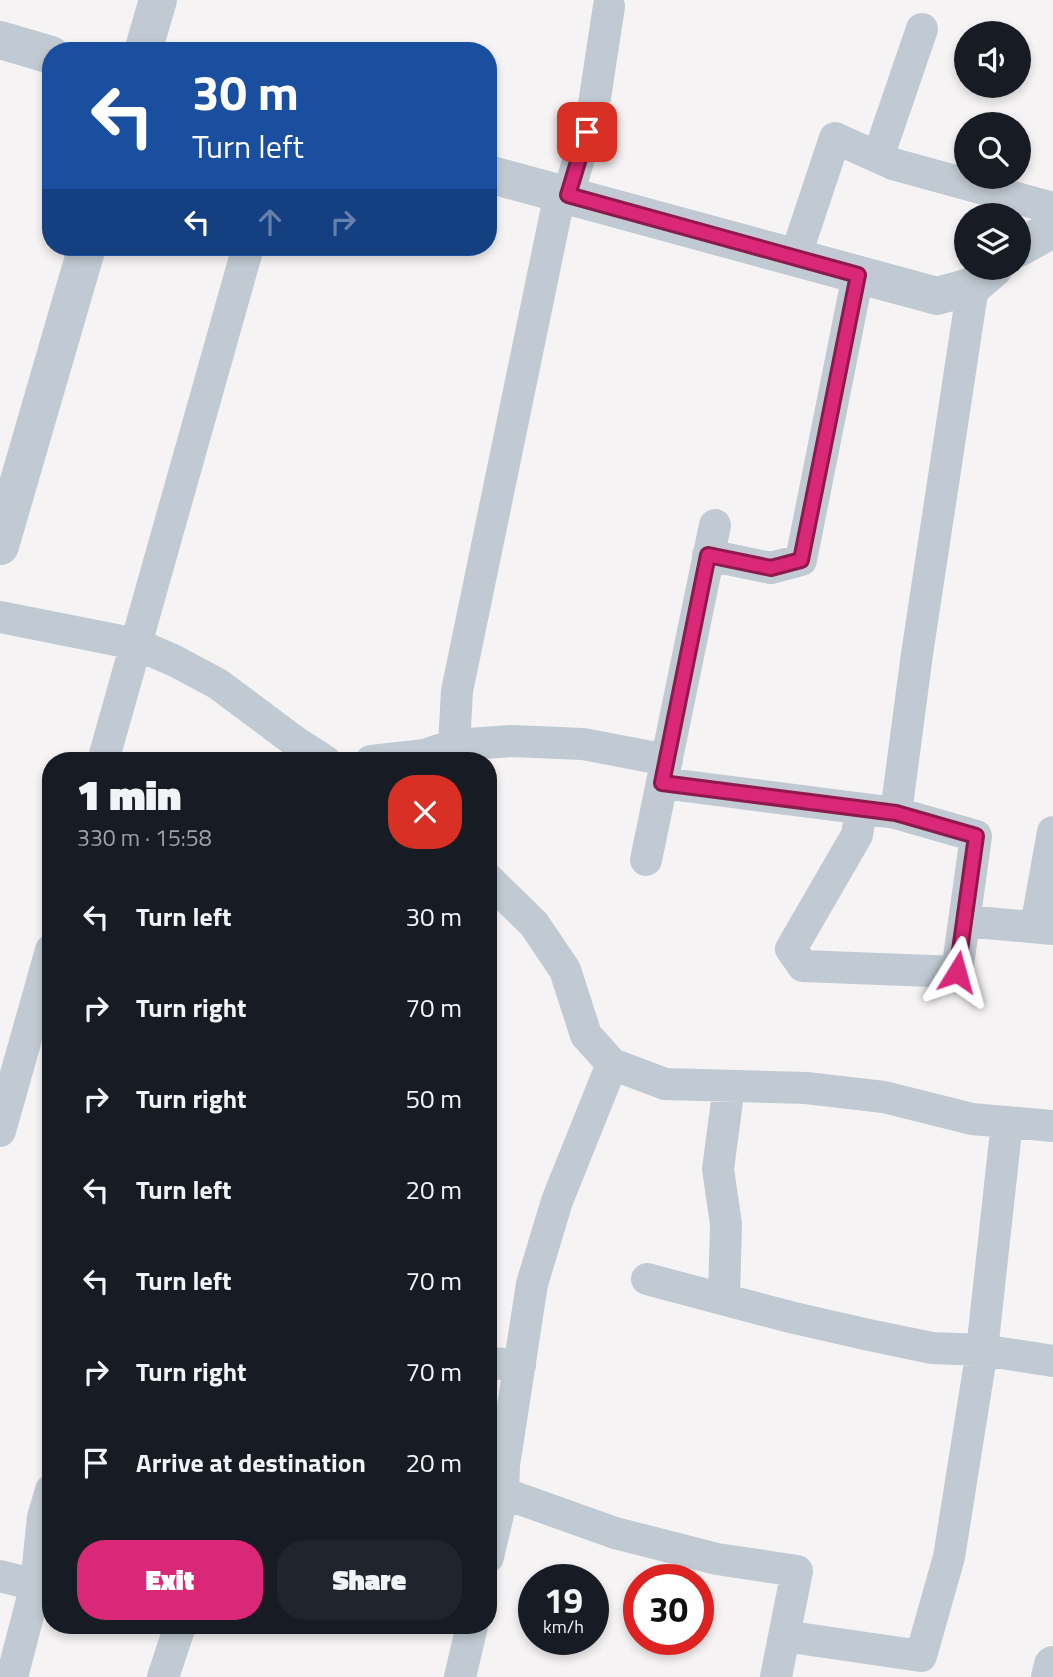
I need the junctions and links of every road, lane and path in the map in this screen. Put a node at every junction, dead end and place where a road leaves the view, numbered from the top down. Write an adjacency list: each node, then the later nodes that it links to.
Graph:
1 (158, 0): 5 (street)
2 (609, 6): 9 (street)
3 (922, 29): 7 (street)
4 (0, 40): 6 (street)
5 (146, 42)
6 (42, 52)
7 (878, 158): 10 (street); 15 (street)
8 (497, 176): 9 (street)
9 (564, 194): 15 (street); 26 (street)
10 (1053, 208)
11 (1053, 229): 12 (street)
12 (1031, 241)
13 (84, 256): 20 (street)
14 (245, 256): 23 (street)
15 (795, 258): 16 (street)
16 (858, 275): 17 (street); 21 (street)
17 (977, 280)
18 (983, 280): 30 (street)
19 (715, 525): 21 (street)
20 (0, 546)
21 (708, 555): 28 (street)
22 (0, 617): 23 (street)
23 (136, 644): 24 (street); 25 (street)
24 (106, 752)
25 (292, 752)
26 (435, 752)
27 (446, 752): 28 (street)
28 (664, 771): 29 (street); 32 (street)
29 (861, 810): 30 (street); 34 (street)
30 (896, 813): 34 (street)
31 (1053, 832): 35 (street)
32 (646, 860)
33 (497, 888): 37 (street)
34 (965, 921): 35 (street)
35 (1045, 928)
36 (42, 982): 41 (street)
37 (612, 1064): 38 (street); 47 (street)
38 (729, 1086): 39 (street); 43 (street)
39 (1007, 1122): 40 (street); 44 (street)
40 (1053, 1126)
41 (0, 1131)
42 (647, 1279): 43 (street)
43 (724, 1299): 44 (street)
44 (982, 1350): 45 (street); 57 (street)
45 (1053, 1361)
46 (497, 1364): 47 (street)
47 (520, 1365): 48 (street)
48 (497, 1489)
49 (497, 1492): 55 (street)
50 (0, 1576): 51 (street)
51 (42, 1587)
52 (42, 1590): 58 (street)
53 (177, 1634): 59 (street)
54 (470, 1634): 60 (street)
55 (784, 1636): 57 (street); 61 (street)
56 (1053, 1665): 62 (street)
57 (918, 1667)
58 (12, 1677)
59 (163, 1677)
60 (460, 1677)
61 (776, 1677)
62 (1051, 1677)

